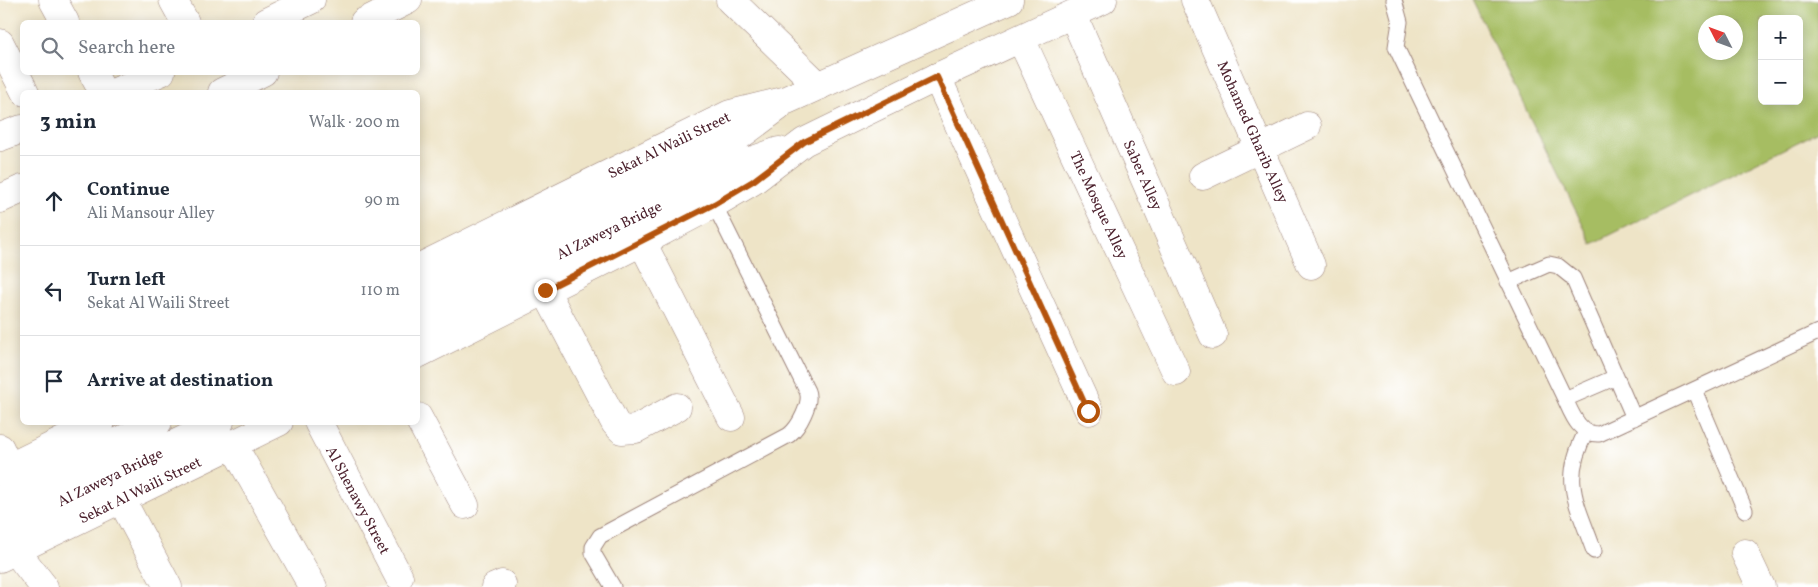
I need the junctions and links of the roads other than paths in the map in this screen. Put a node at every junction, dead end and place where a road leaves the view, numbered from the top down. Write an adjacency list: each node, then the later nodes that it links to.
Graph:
1 (53, 0): 11 (main road)
2 (173, 0): 12 (main road)
3 (311, 0): 13 (main road)
4 (408, 0): 14 (main road)
5 (730, 0): 21 (main road)
6 (1009, 0): 21 (main road, Sekat Al Waili Street)
7 (1103, 0): 10 (main road)
8 (1195, 0): 31 (main road, Mohamed Gharib Alley)
9 (1394, 0): 39 (lane)
10 (1072, 15): 15 (main road); 44 (main road, Saber Alley)
11 (65, 20)
12 (184, 20)
13 (270, 20)
14 (368, 20)
15 (1022, 39): 20 (main road); 46 (main road, The Mosque Alley)
16 (0, 43): 22 (main road)
17 (94, 75): 23 (main road)
18 (154, 75): 24 (main road)
19 (257, 75): 25 (main road)
20 (937, 77): 30 (main road); 51 (main road)
21 (819, 86): 26 (main road, Sekat Al Waili Street)
22 (24, 90)
23 (102, 90)
24 (120, 90)
25 (226, 90)
26 (787, 100): 38 (main road, Sekat Al Waili Street); 41 (main road, Al Zaweya Bridge)
27 (1307, 126): 31 (main road)
28 (20, 130): 29 (main road)
29 (0, 138)
30 (804, 142): 35 (main road); 42 (main road, Al Zaweya Bridge)
31 (1260, 148): 32 (main road); 37 (main road, Mohamed Gharib Alley)
32 (1203, 176)
33 (20, 190): 34 (main road)
34 (0, 198)
35 (714, 204): 36 (main road); 73 (lane)
36 (642, 242): 40 (main road); 52 (main road)
37 (1312, 265)
38 (420, 267)
39 (1508, 282): 47 (lane); 49 (lane)
40 (545, 290): 45 (main road); 50 (main road)
41 (420, 294)
42 (420, 324)
43 (1818, 332): 48 (lane)
44 (1213, 335)
45 (420, 353)
46 (1176, 372)
47 (1616, 377): 49 (lane); 53 (lane)
48 (1694, 390): 53 (lane); 65 (lane)
49 (1565, 399): 59 (lane)
50 (677, 407)
51 (1088, 411)
52 (731, 417)
53 (1634, 418): 59 (lane)
54 (420, 420): 64 (main road)
55 (95, 425): 61 (main road)
56 (152, 425): 63 (main road, Al Zaweya Bridge)
57 (266, 425): 60 (main road, Sekat Al Waili Street)
58 (320, 425): 69 (main road, Al Shenawy Street)
59 (1586, 432): 67 (lane)
60 (226, 434): 62 (main road, Sekat Al Waili Street); 66 (main road, Al Zaweya Bridge); 72 (main road)
61 (3, 463)
62 (121, 499): 66 (main road, Sekat Al Waili Street); 71 (main road)
63 (0, 500)
64 (464, 505)
65 (1745, 510)
66 (5, 546): 70 (main road)
67 (1594, 551)
68 (1746, 553): 74 (main road)
69 (399, 578)
70 (44, 587)
71 (168, 587)
72 (313, 587)
73 (613, 587)
74 (1761, 587)

